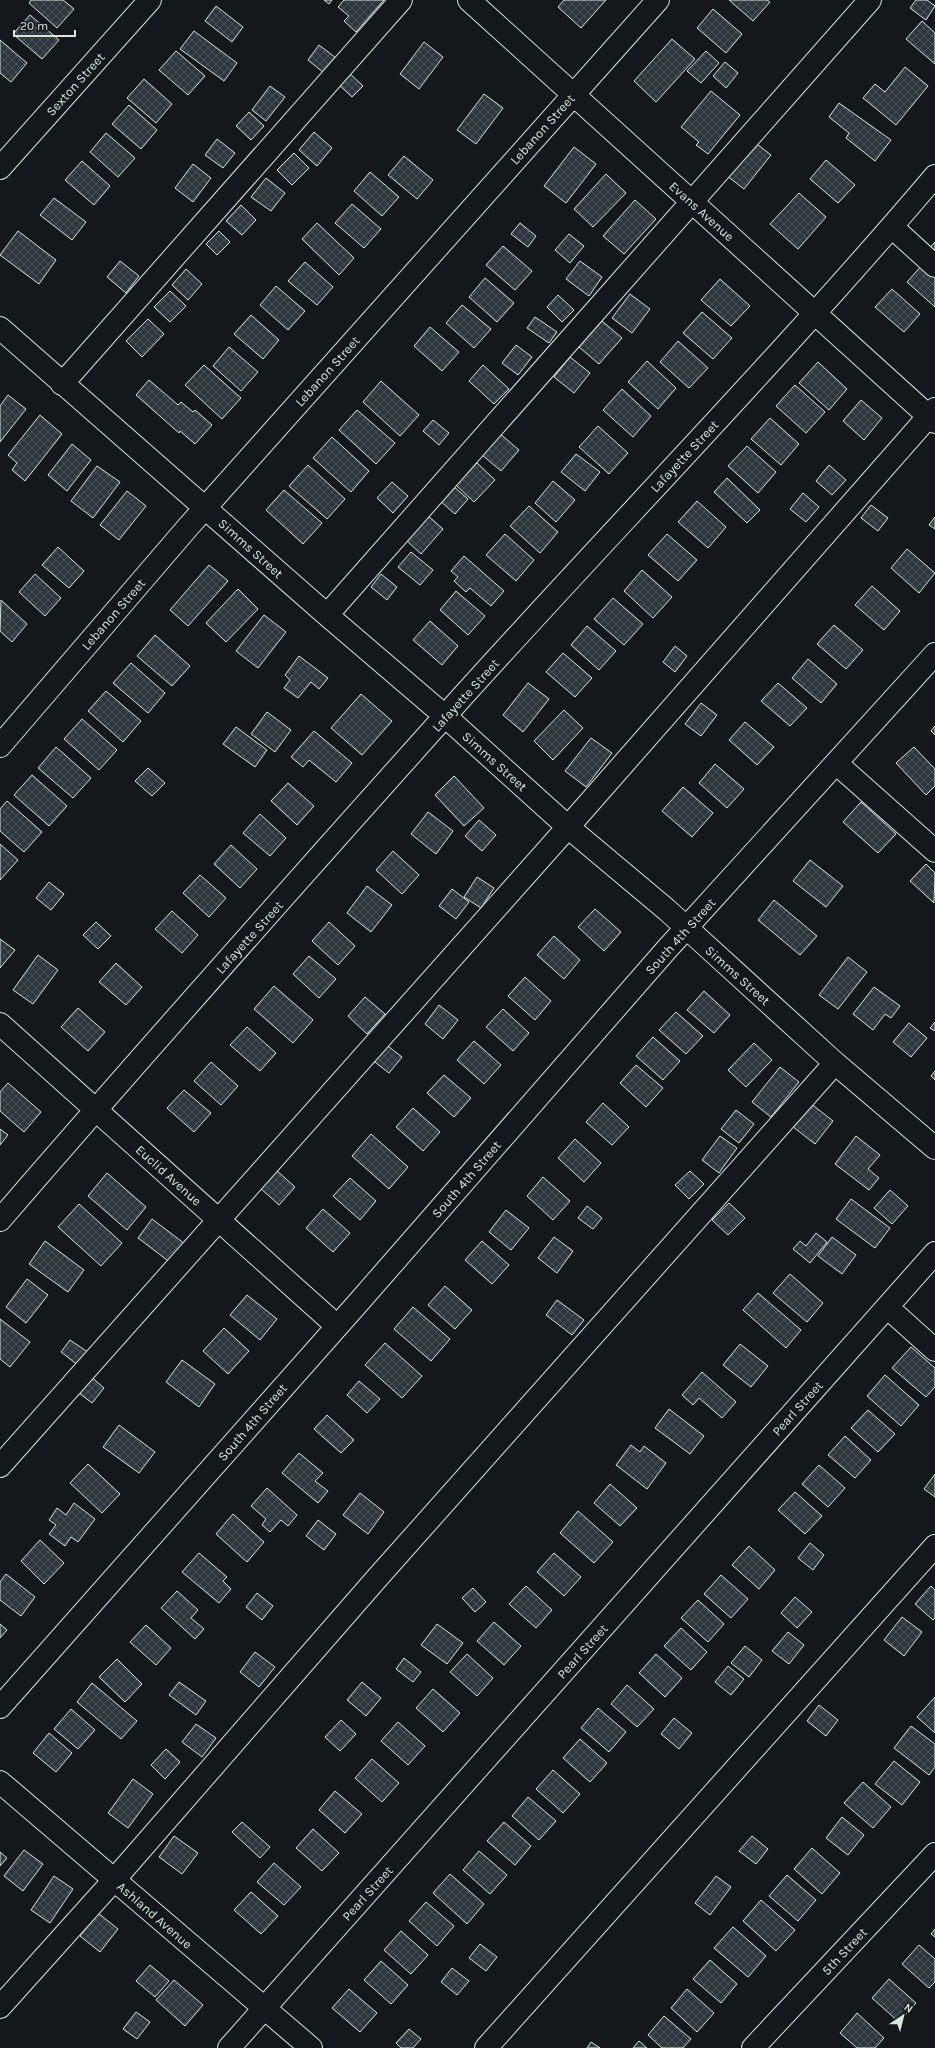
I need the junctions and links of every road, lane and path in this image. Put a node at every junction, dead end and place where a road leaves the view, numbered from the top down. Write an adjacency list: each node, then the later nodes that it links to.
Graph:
1 (150, 0): 7 (street, Sexton Street)
2 (401, 0): 14 (street)
3 (469, 0): 6 (street, Evans Avenue)
4 (658, 0): 6 (street, Lebanon Street)
5 (870, 0): 9 (street)
6 (574, 94): 9 (street, Evans Avenue); 16 (street, Lebanon Street)
7 (0, 168)
8 (935, 176): 10 (street, Lafayette Street)
9 (692, 203): 12 (street, Evans Avenue); 17 (street)
10 (892, 227): 11 (street); 12 (street, Lafayette Street)
11 (935, 266)
12 (816, 313): 15 (street, Evans Avenue); 19 (street, Lafayette Street)
13 (0, 328): 14 (street, Simms Street)
14 (62, 384): 16 (street, Simms Street)
15 (933, 416): 22 (street)
16 (206, 507): 17 (street, Simms Street); 20 (street, Lebanon Street)
17 (327, 615): 19 (street, Simms Street)
18 (935, 654): 21 (street, South 4th Street)
19 (445, 716): 22 (street, Simms Street); 27 (street, Lafayette Street)
20 (0, 746)
21 (836, 763): 23 (street); 24 (street, South 4th Street)
22 (568, 827): 24 (street, Simms Street); 30 (street)
23 (935, 851)
24 (687, 928): 26 (street, Simms Street); 33 (street, South 4th Street)
25 (0, 1024): 27 (street, Euclid Avenue)
26 (835, 1063): 28 (street, Simms Street); 40 (street)
27 (96, 1108): 29 (street, Lafayette Street); 30 (street, Euclid Avenue)
28 (935, 1148)
29 (0, 1220)
30 (219, 1220): 33 (street, Euclid Avenue); 35 (street)
31 (935, 1253): 32 (street, Pearl Street)
32 (887, 1307): 34 (street); 42 (street, Pearl Street)
33 (337, 1326): 37 (street, South 4th Street)
34 (935, 1350)
35 (0, 1466)
36 (935, 1546): 45 (street)
37 (0, 1707)
38 (0, 1782): 40 (street, Ashland Avenue)
39 (935, 1854): 46 (street, 5th Street)
40 (114, 1880): 41 (street); 42 (street, Ashland Avenue)
41 (0, 2007)
42 (264, 2008): 43 (street, Pearl Street); 44 (street, Ashland Avenue)
43 (229, 2048)
44 (311, 2048)
45 (486, 2048)
46 (753, 2048)

